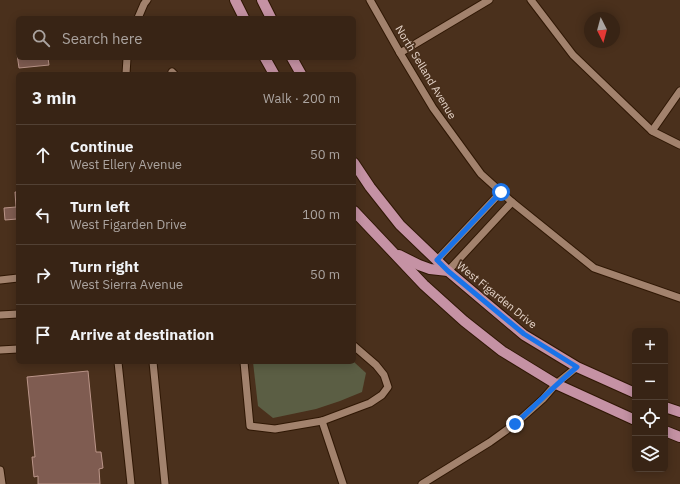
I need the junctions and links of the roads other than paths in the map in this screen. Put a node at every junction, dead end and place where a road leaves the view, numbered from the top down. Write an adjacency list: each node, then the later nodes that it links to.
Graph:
1 (147, 0): 7 (street)
2 (235, 0): 8 (main road)
3 (262, 0): 9 (main road)
4 (370, 0): 10 (street, North Selland Avenue)
5 (489, 0): 10 (street)
6 (531, 0): 18 (street)
7 (139, 16)
8 (243, 16)
9 (270, 16)
10 (400, 53): 21 (street, North Selland Avenue)
11 (127, 60): 14 (street)
12 (267, 60): 15 (main road)
13 (293, 60): 16 (main road)
14 (126, 72)
15 (273, 72)
16 (299, 72)
17 (680, 91): 18 (street)
18 (652, 131): 19 (street)
19 (680, 145)
20 (356, 166): 25 (main road, West Figarden Drive)
21 (501, 192): 22 (street, North Selland Avenue); 25 (street)
22 (512, 202): 26 (street); 29 (street, North Selland Avenue)
23 (356, 212): 24 (main road)
24 (392, 251): 26 (main road); 39 (main road)
25 (437, 260): 26 (main road, West Figarden Drive)
26 (448, 271): 38 (main road, West Figarden Drive)
27 (16, 278): 28 (street)
28 (0, 280)
29 (680, 298)
30 (16, 314): 31 (street)
31 (0, 315)
32 (356, 348): 44 (street)
33 (16, 349): 34 (street)
34 (0, 350)
35 (118, 364): 49 (street)
36 (153, 364): 50 (street)
37 (244, 364): 44 (street)
38 (577, 367): 39 (street); 40 (main road, West Figarden Drive)
39 (556, 384): 43 (main road); 52 (street)
40 (632, 392)
41 (668, 408): 42 (main road)
42 (680, 412)
43 (632, 419)
44 (322, 420): 51 (street)
45 (668, 432): 46 (main road)
46 (680, 436)
47 (0, 470): 48 (street)
48 (2, 484)
49 (131, 484)
50 (165, 484)
51 (343, 484)
52 (423, 484)

